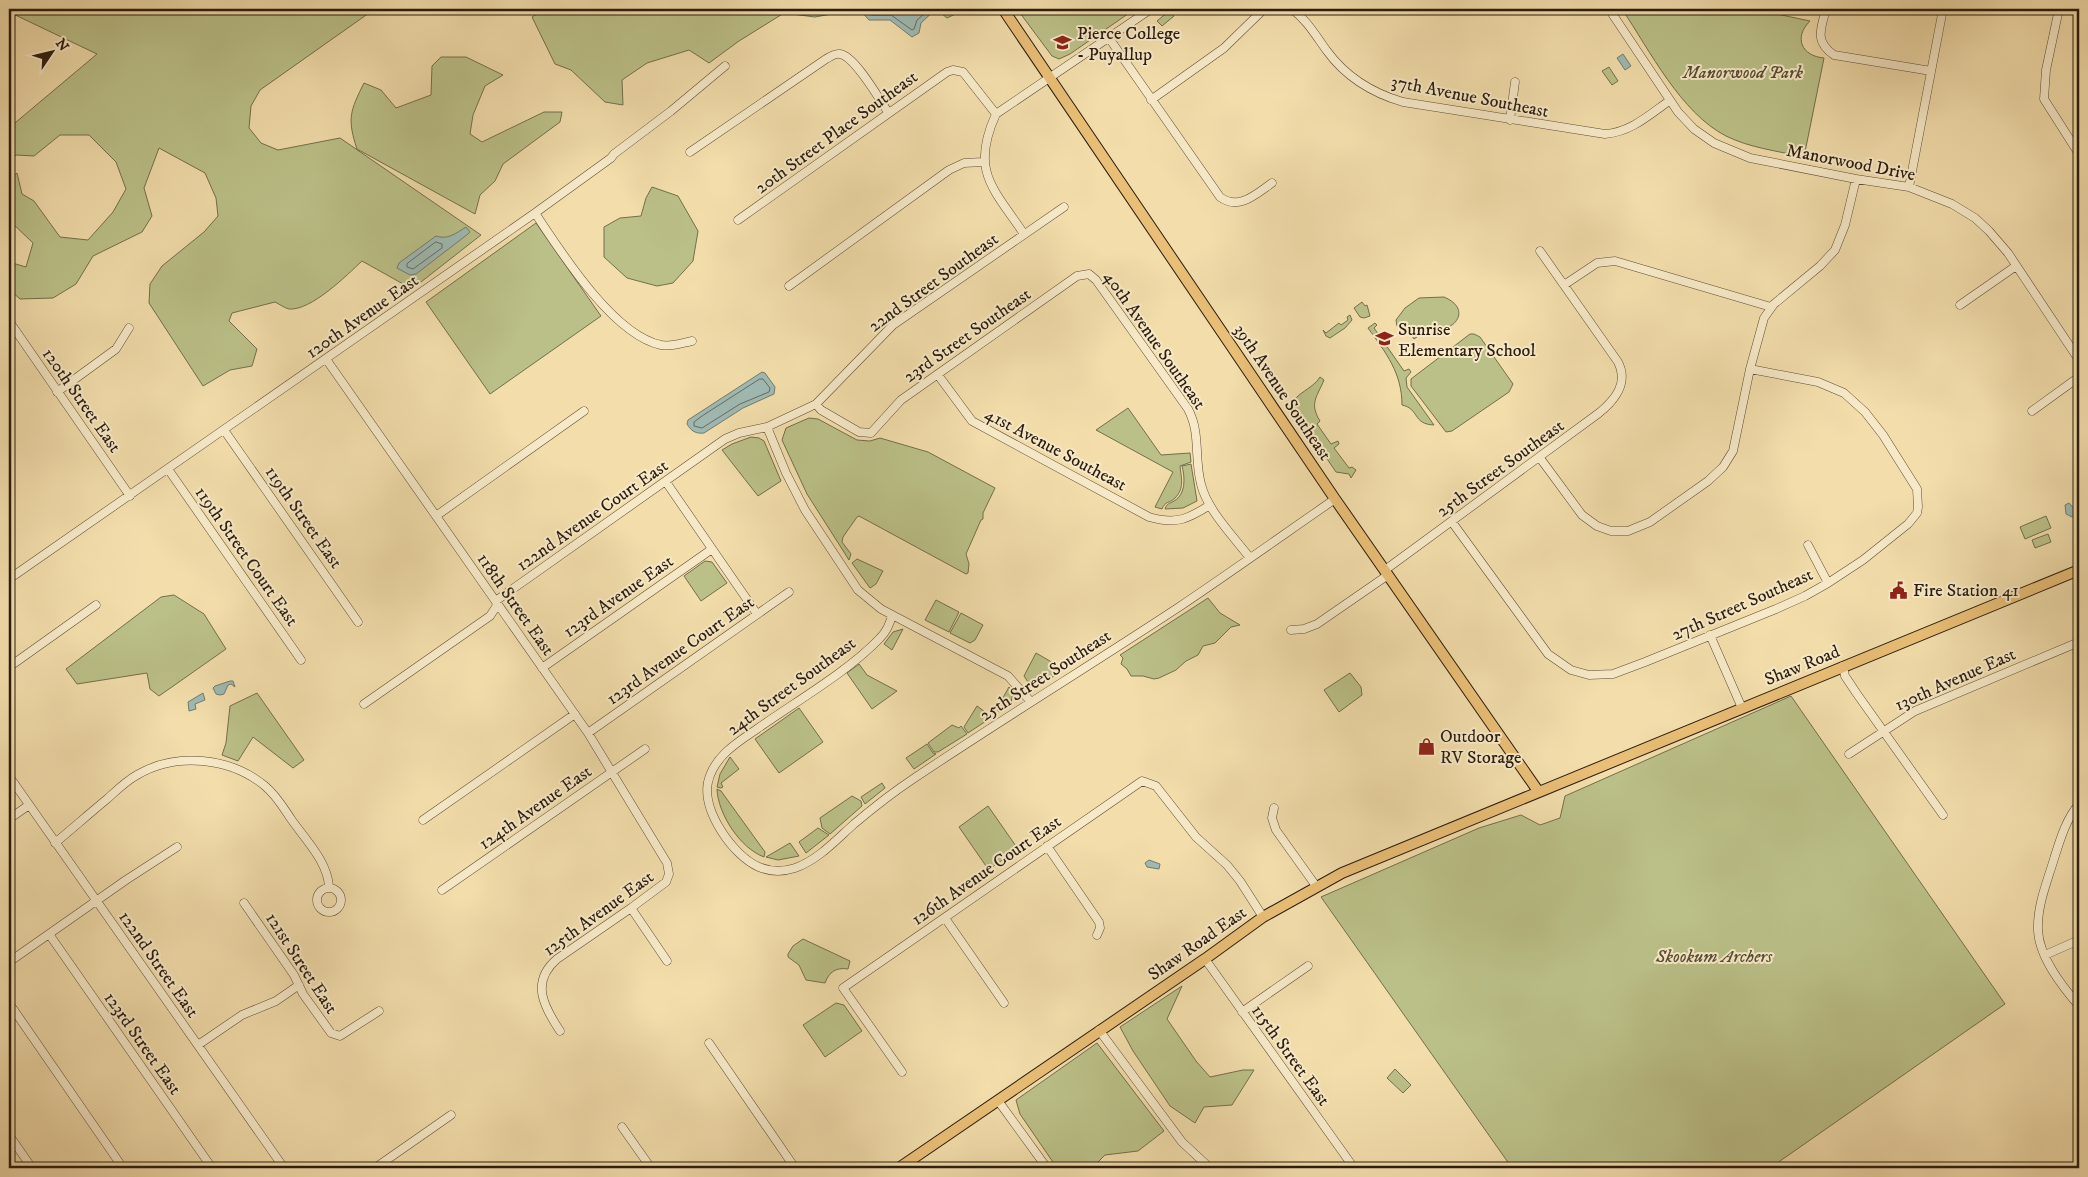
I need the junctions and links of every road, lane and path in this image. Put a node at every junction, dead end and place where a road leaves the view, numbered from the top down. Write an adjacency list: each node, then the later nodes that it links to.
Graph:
1 (1003, 9): 12 (main road, 39th Avenue Southeast)
2 (1151, 9): 9 (street)
3 (1264, 9): 14 (street)
4 (1292, 9): 18 (street, 37th Avenue Southeast)
5 (1609, 9): 15 (street, Manorwood Drive)
6 (1826, 9): 11 (street)
7 (1943, 9): 11 (street)
8 (2059, 9): 20 (street)
9 (1109, 38): 12 (street); 14 (street)
10 (725, 66): 26 (street, 120th Avenue East)
11 (1932, 71): 24 (street)
12 (1051, 78): 17 (street); 55 (main road, 39th Avenue Southeast)
13 (1515, 82): 18 (street)
14 (1151, 100): 23 (street)
15 (1669, 101): 18 (street, 37th Avenue Southeast); 22 (street, Manorwood Drive)
16 (888, 112): 17 (street, 20th Street Place Southeast); 19 (street); 27 (street, 20th Street Place Southeast)
17 (996, 114): 21 (street)
18 (1510, 120)
19 (690, 152)
20 (2079, 154)
21 (983, 162): 28 (street); 33 (street)
22 (1856, 179): 24 (street, Manorwood Drive); 35 (street)
23 (1272, 183)
24 (1908, 187): 30 (street, Manorwood Drive)
25 (1064, 206): 28 (street, 22nd Street Southeast)
26 (535, 213): 38 (street); 39 (street, 120th Avenue East)
27 (738, 220)
28 (1024, 234): 45 (street, 22nd Street Southeast)
29 (1540, 251): 32 (street)
30 (2016, 266): 34 (street); 40 (street, Manorwood Drive)
31 (1089, 274): 42 (street, 23rd Street Southeast); 56 (street, 40th Avenue Southeast)
32 (1564, 285): 35 (street); 50 (street, 25th Street Southeast)
33 (789, 286)
34 (1960, 305)
35 (1771, 307): 41 (street)
36 (9, 321): 44 (street, 120th Street East)
37 (129, 328): 44 (street)
38 (692, 340)
39 (326, 359): 49 (street, 120th Avenue East); 57 (street, 118th Street East)
40 (2079, 360)
41 (1750, 369): 50 (street); 65 (street, 27th Street Southeast)
42 (938, 375): 45 (street, 23rd Street Southeast); 56 (street, 41st Avenue Southeast)
43 (2079, 377): 46 (street)
44 (57, 392): 54 (street, 120th Street East)
45 (816, 404): 48 (street, 22nd Street Southeast)
46 (2032, 410)
47 (584, 411): 57 (street)
48 (767, 427): 51 (street, 22nd Street Southeast); 70 (street)
49 (224, 430): 52 (street, 120th Avenue East); 71 (street, 119th Street East)
50 (1540, 458): 58 (street, 25th Street Southeast)
51 (698, 459): 53 (street, 122nd Avenue Court East)
52 (168, 469): 54 (street, 120th Avenue East); 75 (street, 119th Street Court East)
53 (666, 482): 60 (street); 67 (street, 122nd Avenue Court East)
54 (130, 496): 64 (street, 120th Avenue East)
55 (1335, 499): 61 (street, 25th Street Southeast); 63 (main road, 39th Avenue Southeast)
56 (1210, 505): 61 (street, 40th Avenue Southeast)
57 (436, 516): 67 (street, 118th Street East)
58 (1452, 522): 63 (street, 25th Street Southeast); 73 (street, 27th Street Southeast)
59 (1808, 545): 65 (street)
60 (712, 549): 69 (street); 78 (street, 123rd Avenue East)
61 (1250, 558): 79 (street, 25th Street Southeast)
62 (2079, 570): 76 (main road, Shaw Road)
63 (1386, 572): 72 (street); 89 (main road, 39th Avenue Southeast)
64 (9, 580)
65 (1828, 584): 73 (street, 27th Street Southeast)
66 (789, 592): 69 (street, 123rd Avenue Court East)
67 (497, 600): 78 (street, 118th Street East); 80 (street, 122nd Avenue Court East)
68 (96, 605): 77 (street)
69 (757, 614): 84 (street, 123rd Avenue Court East)
70 (892, 615): 79 (street); 99 (street, 24th Street Southeast)
71 (358, 622)
72 (1291, 630)
73 (1710, 635): 81 (street)
74 (2079, 642): 83 (street, 130th Avenue East)
75 (301, 660)
76 (1842, 666): 81 (main road, Shaw Road); 83 (street)
77 (9, 667)
78 (542, 668): 82 (street, 118th Street East)
79 (1031, 702): 99 (street, 25th Street Southeast)
80 (364, 704)
81 (1742, 708): 89 (main road, Shaw Road)
82 (575, 714): 84 (street, 118th Street East); 95 (street)
83 (1883, 731): 86 (street, 130th Avenue East); 93 (street)
84 (588, 733): 87 (street, 118th Street East)
85 (645, 749): 87 (street, 124th Avenue East)
86 (1849, 754)
87 (612, 771): 100 (street, 118th Street East); 103 (street, 124th Avenue East)
88 (9, 776): 91 (street, 122nd Street East)
89 (1538, 791): 101 (main road, Shaw Road East)
90 (2079, 804): 112 (street)
91 (29, 805): 94 (street); 96 (street, 122nd Street East)
92 (1274, 808): 101 (street)
93 (1943, 815)
94 (9, 819)
95 (423, 820)
96 (55, 843): 102 (street); 104 (street, 122nd Street East)
97 (1047, 846): 107 (street, 126th Avenue Court East); 108 (street, 126th Avenue Court East); 110 (street)
98 (177, 847): 104 (street)
99 (772, 871)
100 (669, 874): 106 (street, 125th Avenue East)
101 (1316, 886): 107 (main road, Shaw Road East)
102 (329, 888)
103 (442, 890)
104 (96, 900): 109 (street); 126 (street, 122nd Street East)
105 (244, 902): 117 (street, 121st Street East)
106 (632, 908): 114 (street); 124 (street, 125th Avenue East)
107 (1263, 917): 113 (main road, Shaw Road East)
108 (945, 918): 119 (street); 127 (street, 126th Avenue Court East)
109 (49, 934): 115 (street); 134 (street, 123rd Street East)
110 (1097, 935)
111 (2079, 940): 112 (street)
112 (2045, 955): 120 (street)
113 (1205, 959): 122 (street, 115th Street East); 123 (main road, Shaw Road East)
114 (668, 961)
115 (9, 962)
116 (1308, 966): 122 (street)
117 (299, 985): 121 (street, 121st Street East); 126 (street)
118 (9, 1003): 133 (street)
119 (1004, 1003)
120 (2079, 1006)
121 (380, 1011)
122 (1242, 1012): 142 (street, 115th Street East)
123 (1099, 1030): 128 (main road, Shaw Road East); 141 (street)
124 (560, 1031)
125 (709, 1043): 138 (street)
126 (198, 1045): 135 (street, 122nd Street East)
127 (902, 1072)
128 (999, 1102): 139 (main road, Shaw Road East); 140 (street)
129 (451, 1115): 136 (street)
130 (622, 1127): 137 (street)
131 (9, 1135): 132 (street)
132 (32, 1168)
133 (124, 1168)
134 (212, 1168)
135 (284, 1168)
136 (374, 1168)
137 (652, 1168)
138 (795, 1168)
139 (899, 1168)
140 (1048, 1168)
141 (1210, 1168)
142 (1354, 1168)

